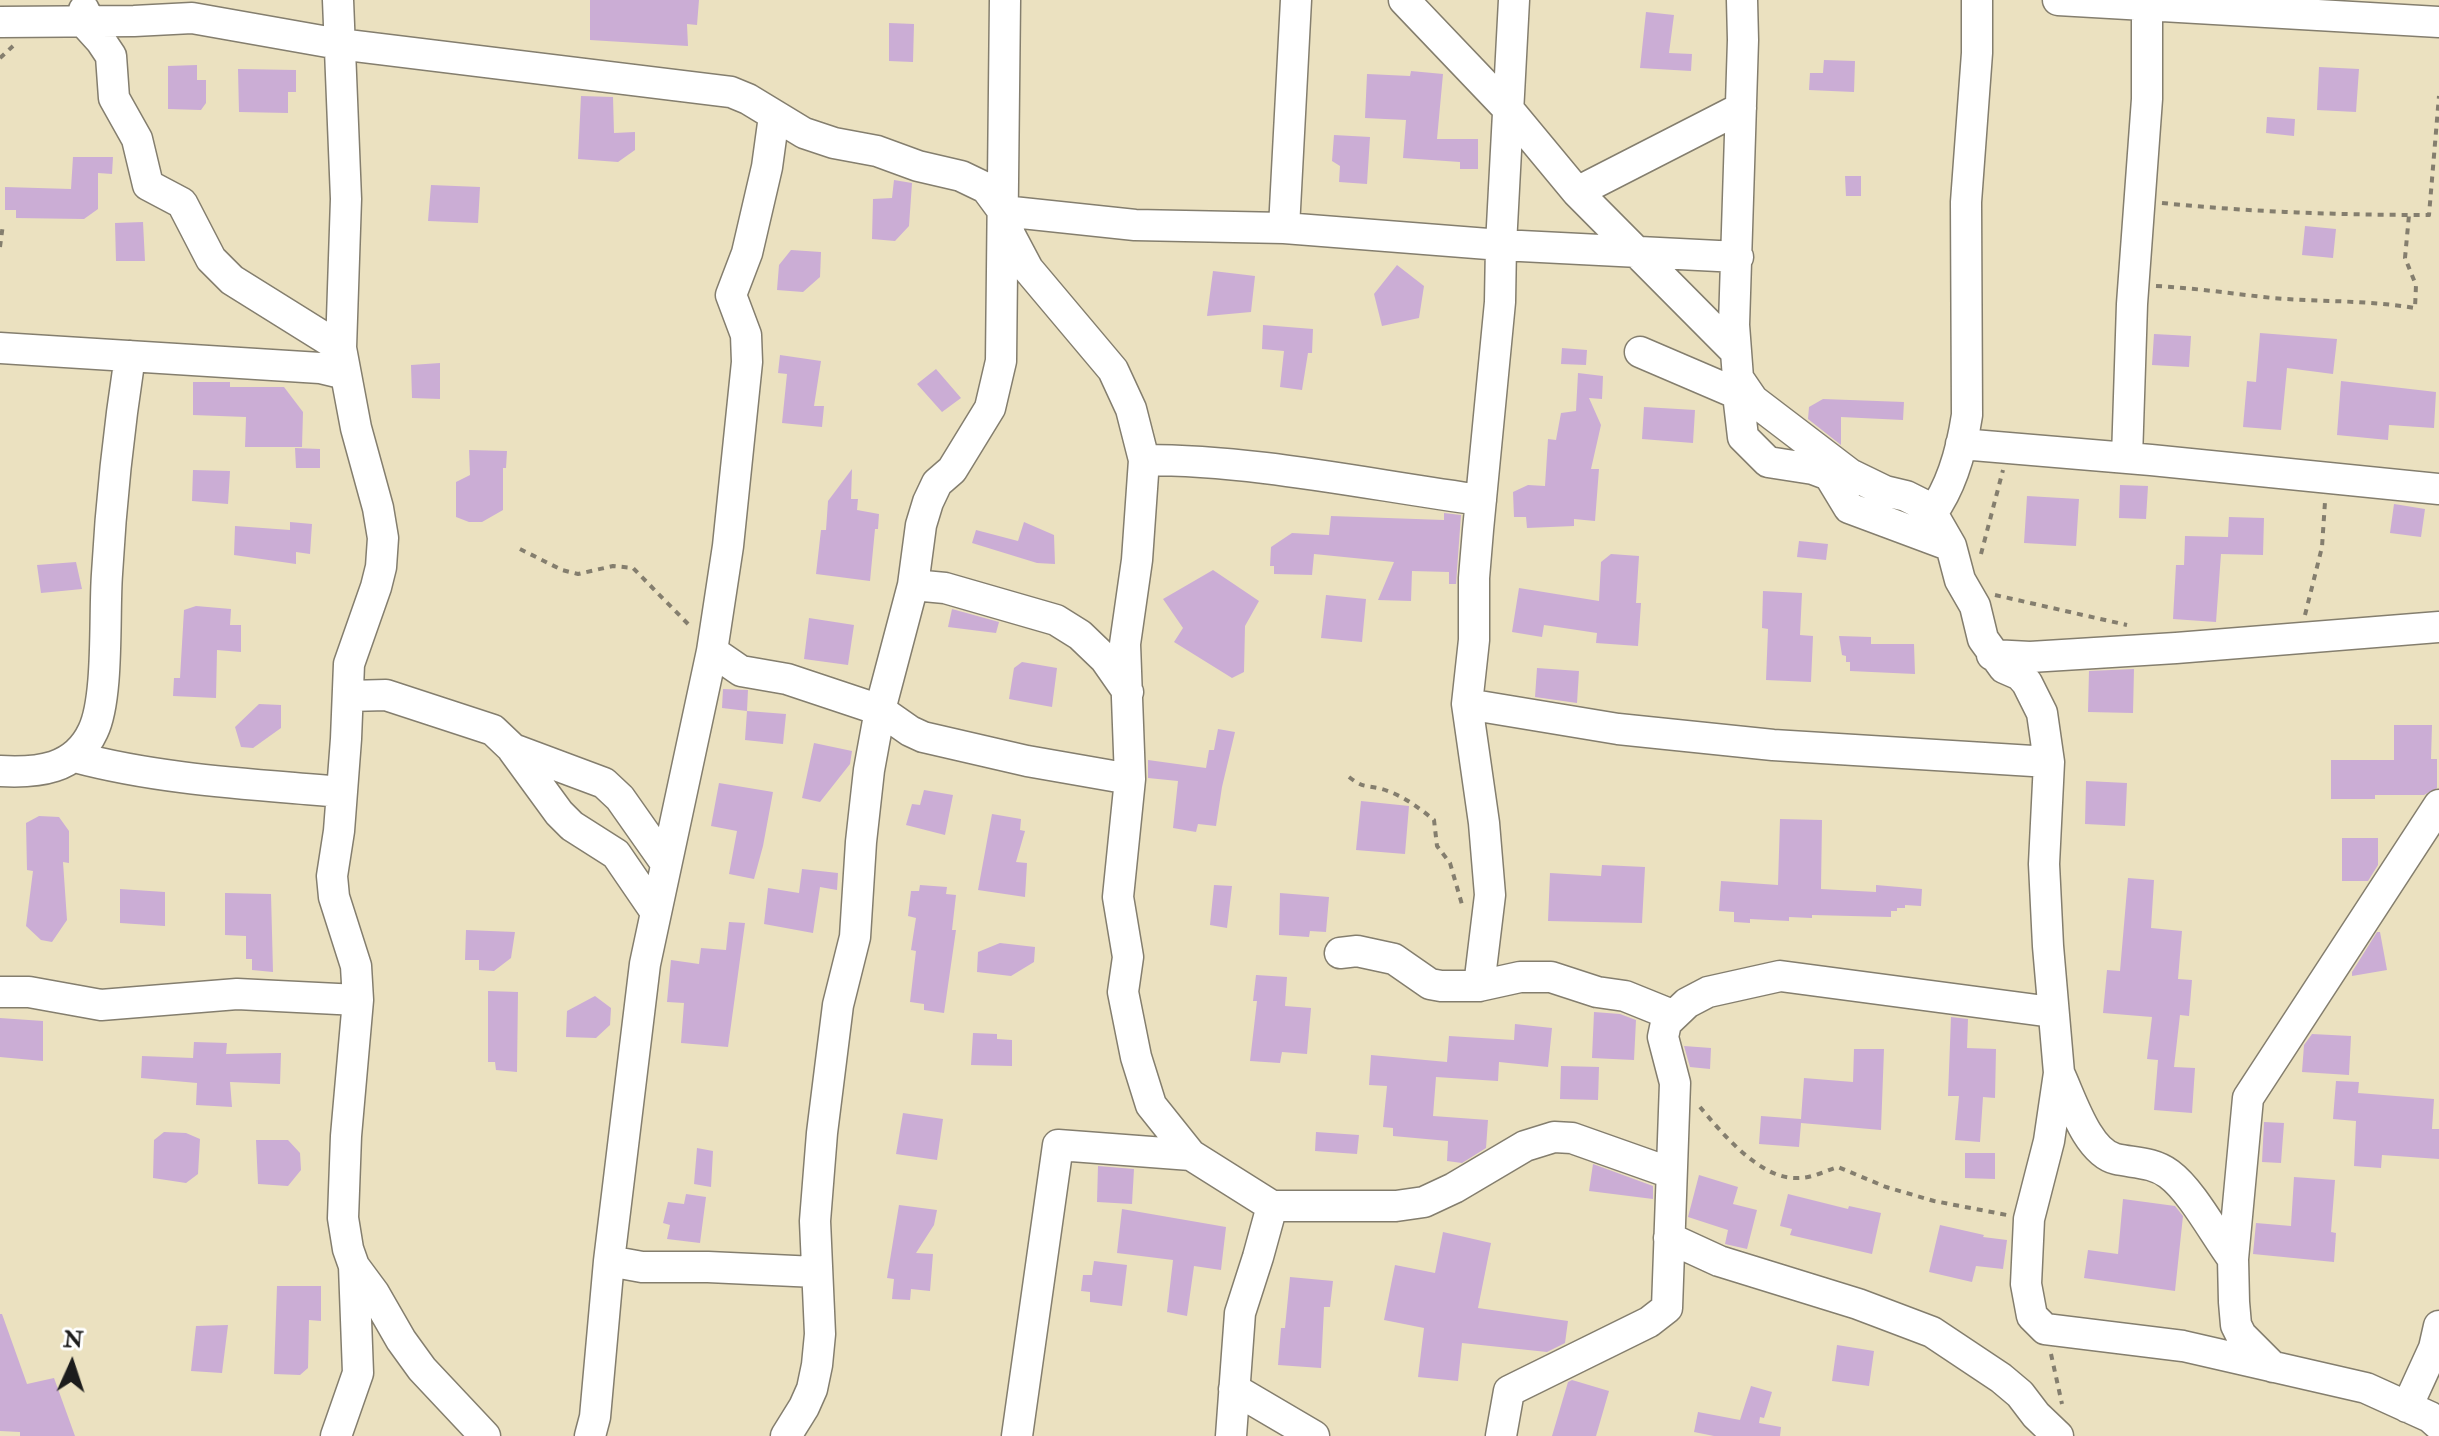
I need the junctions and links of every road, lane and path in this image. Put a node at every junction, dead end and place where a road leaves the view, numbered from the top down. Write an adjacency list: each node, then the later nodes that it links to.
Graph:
1 (338, 0): 15 (street)
2 (1005, 0): 22 (street)
3 (1296, 0): 25 (street)
4 (1404, 0): 18 (street)
5 (1514, 0): 18 (street)
6 (1742, 0): 17 (street)
7 (1977, 0): 36 (street)
8 (2058, 0): 9 (street)
9 (2159, 3): 12 (street); 21 (street)
10 (203, 9): 11 (street); 15 (street)
11 (84, 10): 13 (street); 35 (street)
12 (2392, 10): 14 (street)
13 (0, 22)
14 (2439, 22)
15 (339, 44): 19 (street); 35 (street)
16 (2439, 96): 23 (path)
17 (1741, 108): 20 (street); 29 (street)
18 (1509, 110): 20 (street); 26 (street)
19 (774, 116): 22 (street); 52 (street)
20 (1577, 192): 28 (street)
21 (2139, 201): 23 (path); 30 (street)
22 (1003, 211): 25 (street); 39 (street); 47 (street)
23 (2409, 215): 30 (path)
24 (3, 224): 27 (path)
25 (1284, 228): 26 (street)
26 (1501, 245): 28 (street); 42 (street)
27 (0, 247)
28 (1636, 252): 29 (street); 32 (street)
29 (1738, 257): 32 (street)
30 (2134, 284): 38 (street)
31 (0, 348): 34 (street)
32 (1734, 350): 43 (street)
33 (1640, 352): 44 (street)
34 (130, 356): 35 (street); 59 (street)
35 (343, 361): 55 (street)
36 (1961, 444): 37 (street); 43 (street)
37 (2008, 449): 38 (street); 46 (path)
38 (2127, 458): 40 (street)
39 (1144, 460): 42 (street); 54 (street)
40 (2327, 477): 41 (street); 51 (path)
41 (2439, 489)
42 (1481, 500): 56 (street)
43 (1932, 513): 44 (street)
44 (1951, 546): 53 (street)
45 (520, 549): 52 (path)
46 (1979, 562)
47 (913, 585): 54 (street); 57 (street)
48 (1995, 595): 49 (path)
49 (2131, 626)
50 (2439, 627): 51 (street)
51 (2295, 639): 53 (street)
52 (712, 651): 57 (street); 66 (street)
53 (1992, 655): 60 (street)
54 (1128, 692): 63 (street)
55 (349, 696): 58 (street); 64 (street)
56 (1467, 704): 60 (street); 68 (street)
57 (880, 710): 63 (street); 85 (street)
58 (513, 749): 66 (street); 67 (street)
59 (75, 757): 61 (street); 64 (street)
60 (2049, 762): 73 (street)
61 (0, 771)
62 (1349, 777): 68 (path)
63 (1130, 779): 77 (street)
64 (341, 792): 72 (street)
65 (2439, 805): 82 (street)
66 (665, 862): 67 (street)
67 (655, 911): 83 (street)
68 (1486, 933): 70 (street)
69 (1340, 953): 70 (street)
70 (1479, 986): 74 (street)
71 (0, 992): 72 (street)
72 (358, 1000): 84 (street)
73 (2052, 1012): 74 (street); 75 (street)
74 (1672, 1015): 76 (street)
75 (2059, 1073): 80 (street); 82 (street)
76 (1675, 1083): 78 (street); 80 (path)
77 (1191, 1155): 79 (street); 96 (street)
78 (1671, 1173): 79 (street); 81 (street)
79 (1272, 1206): 89 (street)
80 (2029, 1219): 87 (street)
81 (1669, 1238): 91 (street); 99 (street)
82 (2233, 1259): 88 (street)
83 (609, 1261): 85 (street); 94 (street)
84 (354, 1266): 92 (street); 93 (street)
85 (816, 1272): 95 (street)
86 (2439, 1326): 90 (street)
87 (2045, 1329): 88 (street); 91 (path)
88 (2273, 1367): 90 (street)
89 (1234, 1389): 97 (street); 98 (street)
90 (2425, 1418)
91 (2052, 1427)
92 (336, 1436)
93 (485, 1436)
94 (590, 1436)
95 (786, 1436)
96 (1017, 1436)
97 (1231, 1436)
98 (1314, 1436)
99 (1501, 1436)

